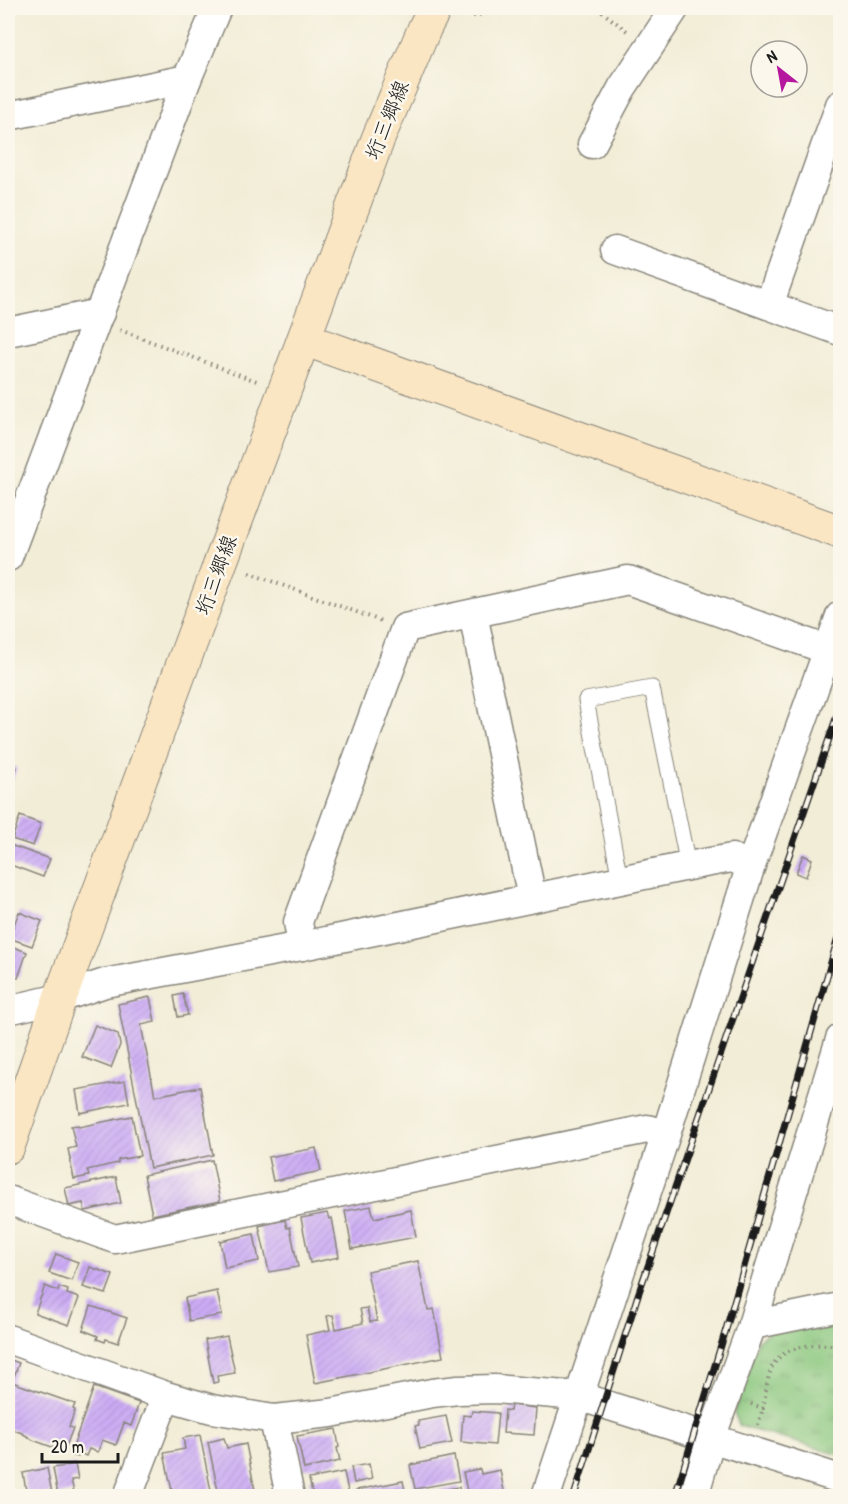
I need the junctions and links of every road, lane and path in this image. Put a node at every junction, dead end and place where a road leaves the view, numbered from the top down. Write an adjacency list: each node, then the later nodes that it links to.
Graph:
1 (217, 8): 7 (street)
2 (435, 8): 18 (street, 垳三郷線)
3 (514, 8): 6 (path)
4 (597, 8): 8 (path)
5 (675, 8): 8 (street)
6 (473, 16)
7 (203, 21): 9 (street)
8 (648, 47): 12 (street)
9 (187, 80): 11 (street); 15 (street)
10 (840, 105): 14 (street)
11 (8, 116)
12 (591, 144)
13 (615, 250): 14 (street)
14 (769, 305): 16 (street)
15 (98, 317): 17 (street); 19 (path); 21 (street)
16 (840, 331)
17 (8, 332)
18 (304, 339): 20 (street); 32 (street, 垳三郷線)
19 (263, 383)
20 (840, 532)
21 (9, 552)
22 (249, 573): 25 (path)
23 (472, 614): 25 (street); 26 (street); 30 (street)
24 (840, 616): 26 (street)
25 (404, 630): 31 (street)
26 (828, 650): 28 (street)
27 (687, 866): 28 (street); 29 (street); 29 (lane)
28 (751, 866): 35 (street)
29 (620, 880): 30 (street)
30 (532, 898): 31 (street)
31 (302, 946): 32 (street)
32 (60, 999): 33 (street); 36 (street, 垳三郷線)
33 (8, 1010)
34 (840, 1039): 39 (street)
35 (666, 1134): 37 (street); 43 (street)
36 (8, 1147)
37 (8, 1200)
38 (840, 1307): 39 (street)
39 (752, 1324): 48 (street)
40 (8, 1339): 42 (street)
41 (840, 1346): 45 (path)
42 (166, 1396): 46 (street); 50 (street)
43 (578, 1396): 46 (street); 48 (street); 52 (street)
44 (743, 1401): 45 (path)
45 (763, 1408): 47 (path)
46 (274, 1419): 51 (street)
47 (755, 1435)
48 (711, 1438): 49 (street); 53 (street)
49 (840, 1479)
50 (126, 1496)
51 (290, 1497)
52 (546, 1497)
53 (694, 1497)

